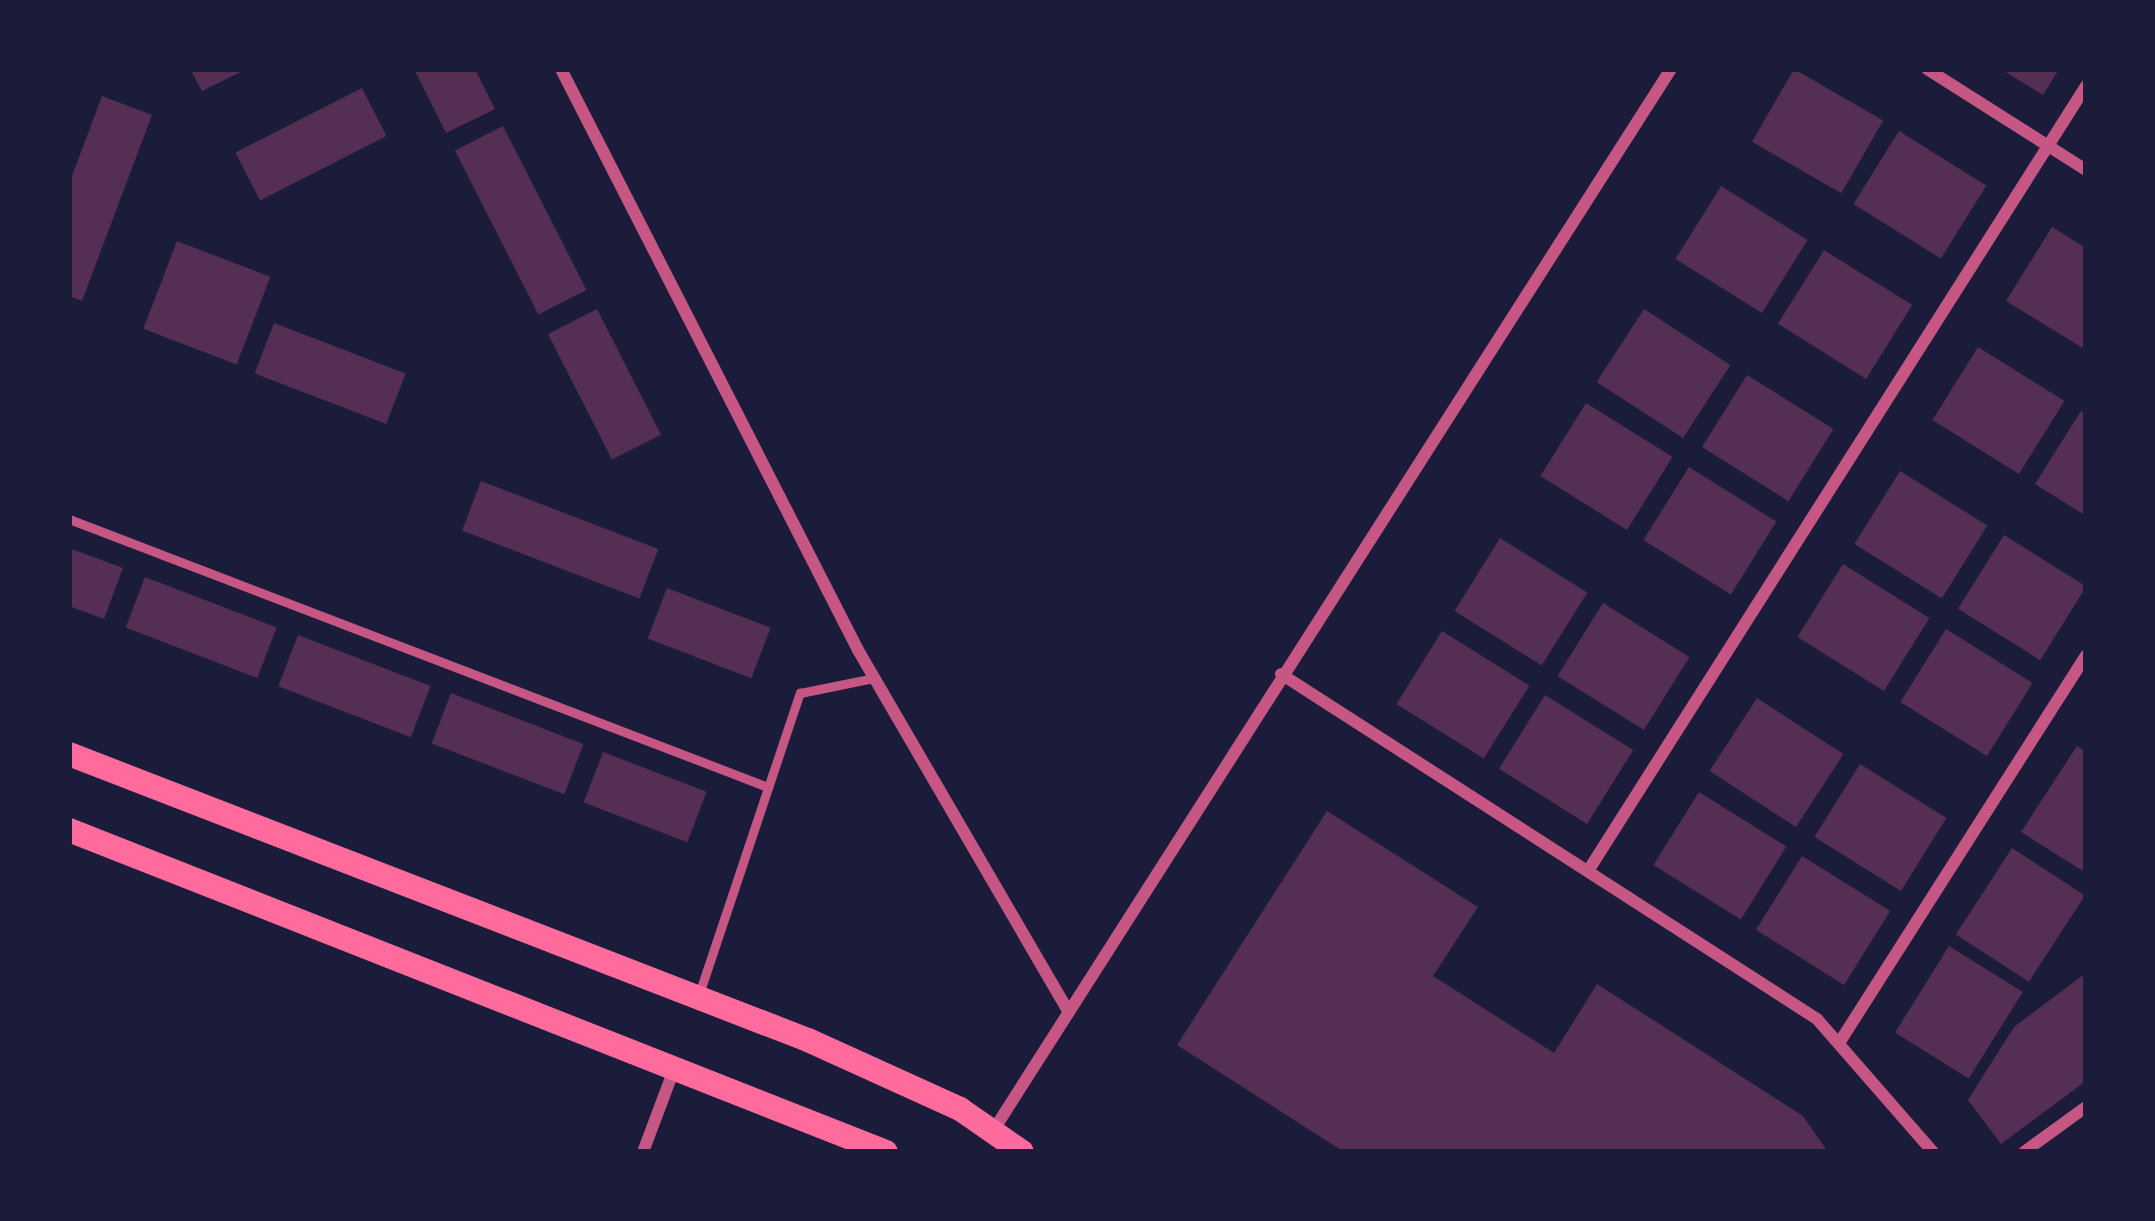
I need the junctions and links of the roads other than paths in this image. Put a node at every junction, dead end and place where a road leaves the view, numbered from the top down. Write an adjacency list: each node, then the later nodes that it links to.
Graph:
1 (561, 69): 10 (street)
2 (1671, 69): 9 (street)
3 (1928, 69): 5 (street)
4 (2086, 86): 5 (street)
5 (2048, 146): 6 (street); 14 (street)
6 (2086, 170)
7 (69, 519): 12 (lane)
8 (2086, 655): 17 (street)
9 (1281, 674): 14 (street); 16 (street)
10 (874, 677): 12 (lane); 16 (street)
11 (69, 754): 15 (main road)
12 (769, 787): 15 (lane)
13 (69, 830): 18 (main road)
14 (1588, 871): 17 (street)
15 (698, 998): 20 (main road)
16 (1069, 1012): 20 (street)
17 (1841, 1040): 24 (street)
18 (676, 1066): 21 (street); 22 (main road)
19 (2086, 1107): 25 (street)
20 (992, 1132): 23 (main road)
21 (643, 1152)
22 (886, 1152)
23 (1022, 1152)
24 (1933, 1152)
25 (2024, 1152)

